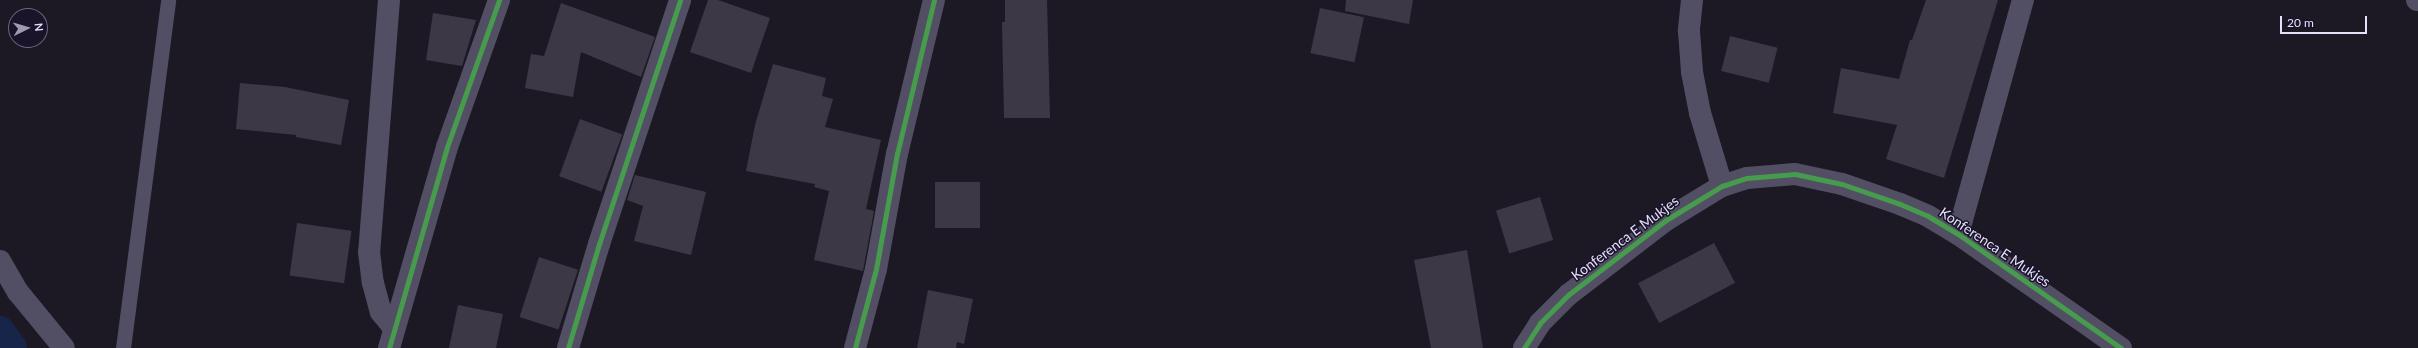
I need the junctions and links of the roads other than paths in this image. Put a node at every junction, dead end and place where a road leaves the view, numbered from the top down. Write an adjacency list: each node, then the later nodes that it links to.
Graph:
1 (168, 0): 13 (lane)
2 (389, 0): 11 (street)
3 (499, 0): 11 (street)
4 (680, 0): 14 (street)
5 (934, 0): 15 (street)
6 (1692, 0): 8 (street)
7 (2023, 0): 9 (street)
8 (1722, 186): 9 (street, Konferenca E Mukjes); 16 (street, Konferenca E Mukjes)
9 (1958, 234): 17 (street, Konferenca E Mukjes)
10 (0, 261): 12 (street)
11 (392, 338)
12 (64, 348)
13 (123, 348)
14 (568, 348)
15 (855, 348)
16 (1524, 348)
17 (2121, 348)

